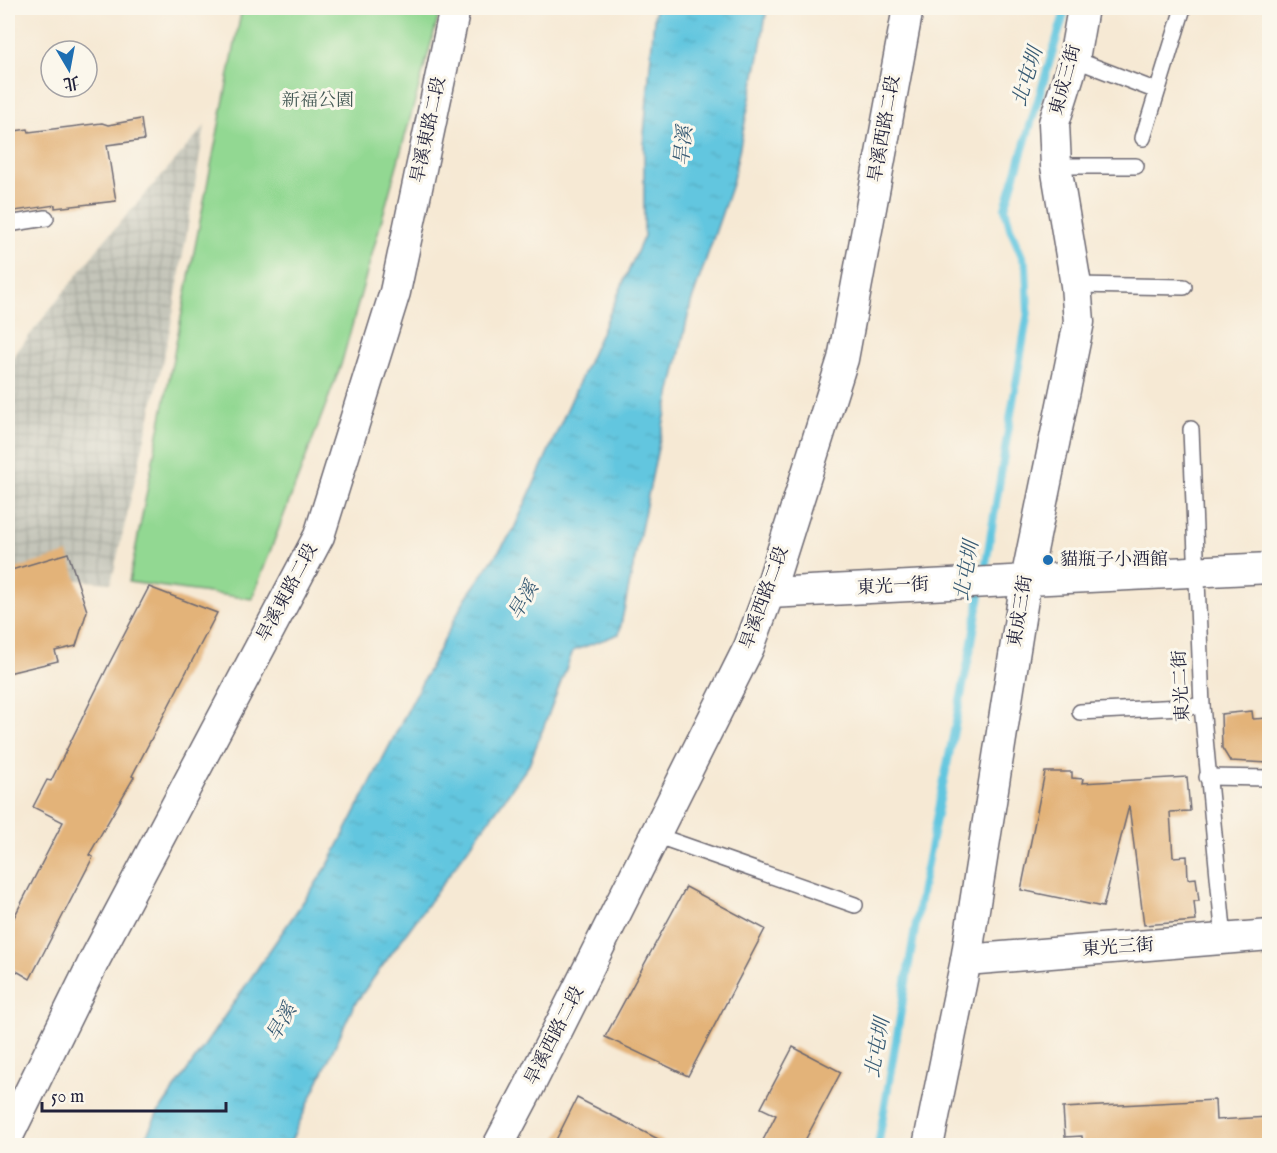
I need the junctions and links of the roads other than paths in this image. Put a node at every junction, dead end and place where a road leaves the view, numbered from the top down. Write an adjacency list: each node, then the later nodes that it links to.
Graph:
1 (455, 8): 28 (street, 旱溪東路二段)
2 (908, 8): 18 (street, 旱溪西路二段)
3 (1083, 8): 5 (street, 東成三街)
4 (1183, 8): 6 (lane)
5 (1074, 59): 6 (lane); 8 (street, 東成三街)
6 (1158, 91): 7 (lane)
7 (1143, 138)
8 (1056, 166): 9 (lane); 12 (street, 東成三街)
9 (1136, 166)
10 (46, 219): 11 (lane)
11 (8, 224)
12 (1076, 285): 13 (lane); 17 (street, 東成三街)
13 (1185, 287)
14 (1191, 429): 16 (lane, 東光二街)
15 (1269, 568): 16 (street, 東光一街)
16 (1196, 571): 17 (street, 東光一街); 19 (lane, 東光二街)
17 (1026, 580): 18 (street, 東光一街); 27 (street, 東成三街)
18 (769, 593): 23 (street, 旱溪西路二段)
19 (1202, 706): 20 (lane); 21 (lane, 東光二街)
20 (1080, 712)
21 (1207, 777): 22 (lane); 26 (lane, 東光二街)
22 (1269, 778)
23 (655, 835): 24 (lane); 29 (street, 旱溪西路二段)
24 (855, 905)
25 (1269, 935): 26 (street, 東光三街)
26 (1224, 940): 27 (street, 東光三街)
27 (966, 960): 30 (street, 東成三街)
28 (8, 1136)
29 (498, 1146)
30 (928, 1146)

